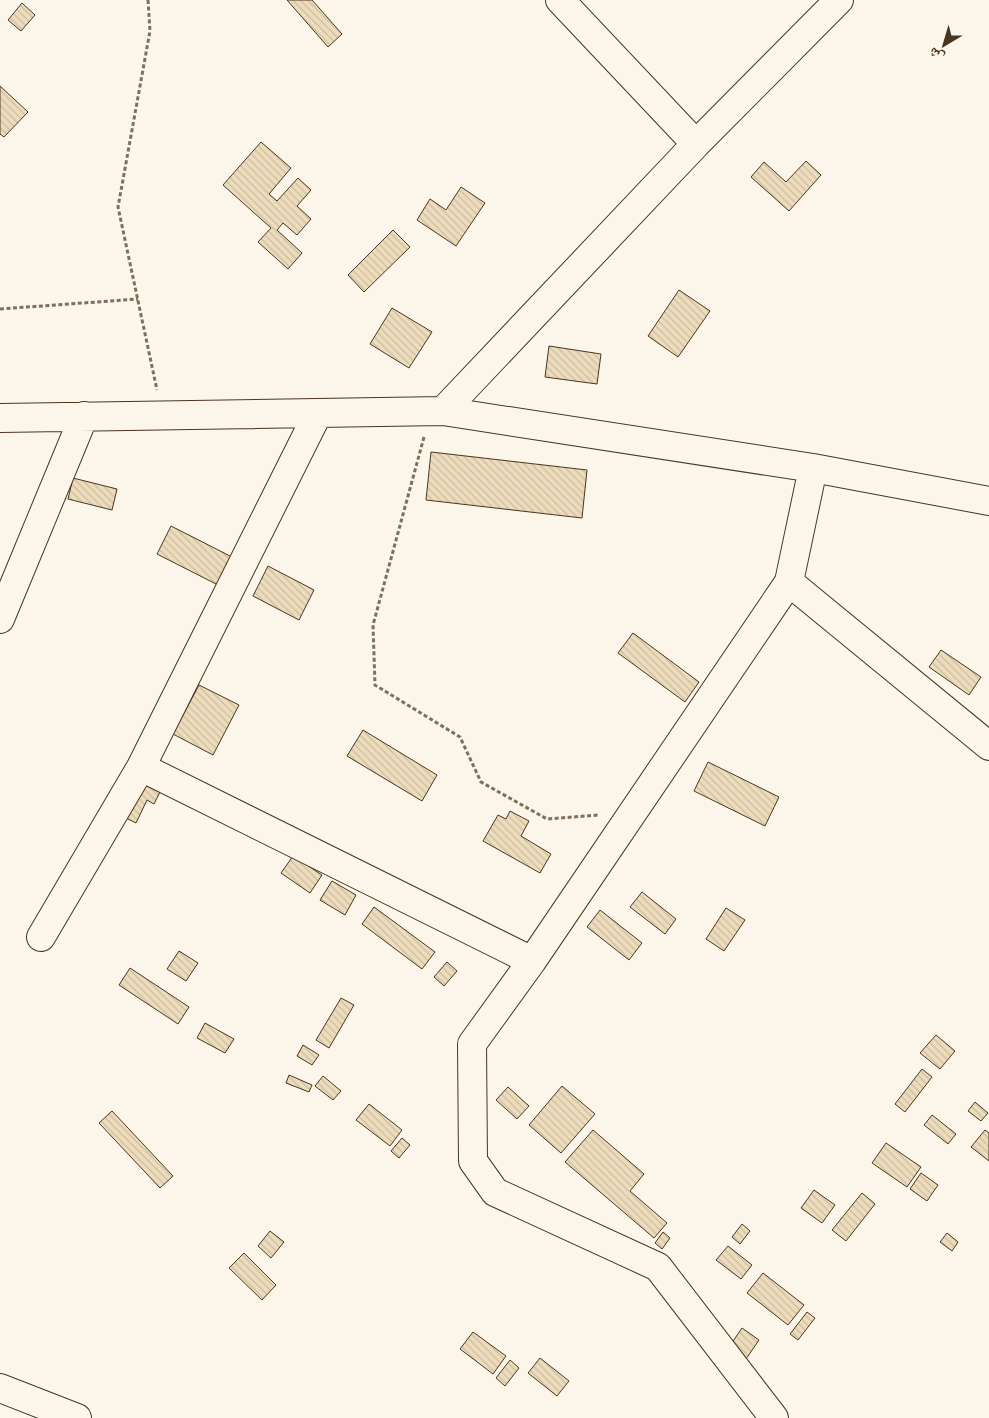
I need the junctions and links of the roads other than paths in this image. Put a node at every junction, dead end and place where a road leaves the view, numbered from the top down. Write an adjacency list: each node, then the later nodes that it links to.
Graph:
1 (560, 0): 3 (street)
2 (839, 0): 3 (street)
3 (696, 144): 4 (street)
4 (437, 411): 5 (street); 8 (street)
5 (318, 413): 6 (street); 13 (street)
6 (84, 416): 7 (street); 11 (street)
7 (0, 418)
8 (813, 468): 9 (street); 10 (street)
9 (989, 501)
10 (789, 582): 12 (street); 15 (street)
11 (0, 619)
12 (989, 746)
13 (141, 767): 14 (street); 15 (street)
14 (41, 937)
15 (532, 961): 18 (street)
16 (0, 1388): 17 (street)
17 (77, 1418)
18 (774, 1418)

